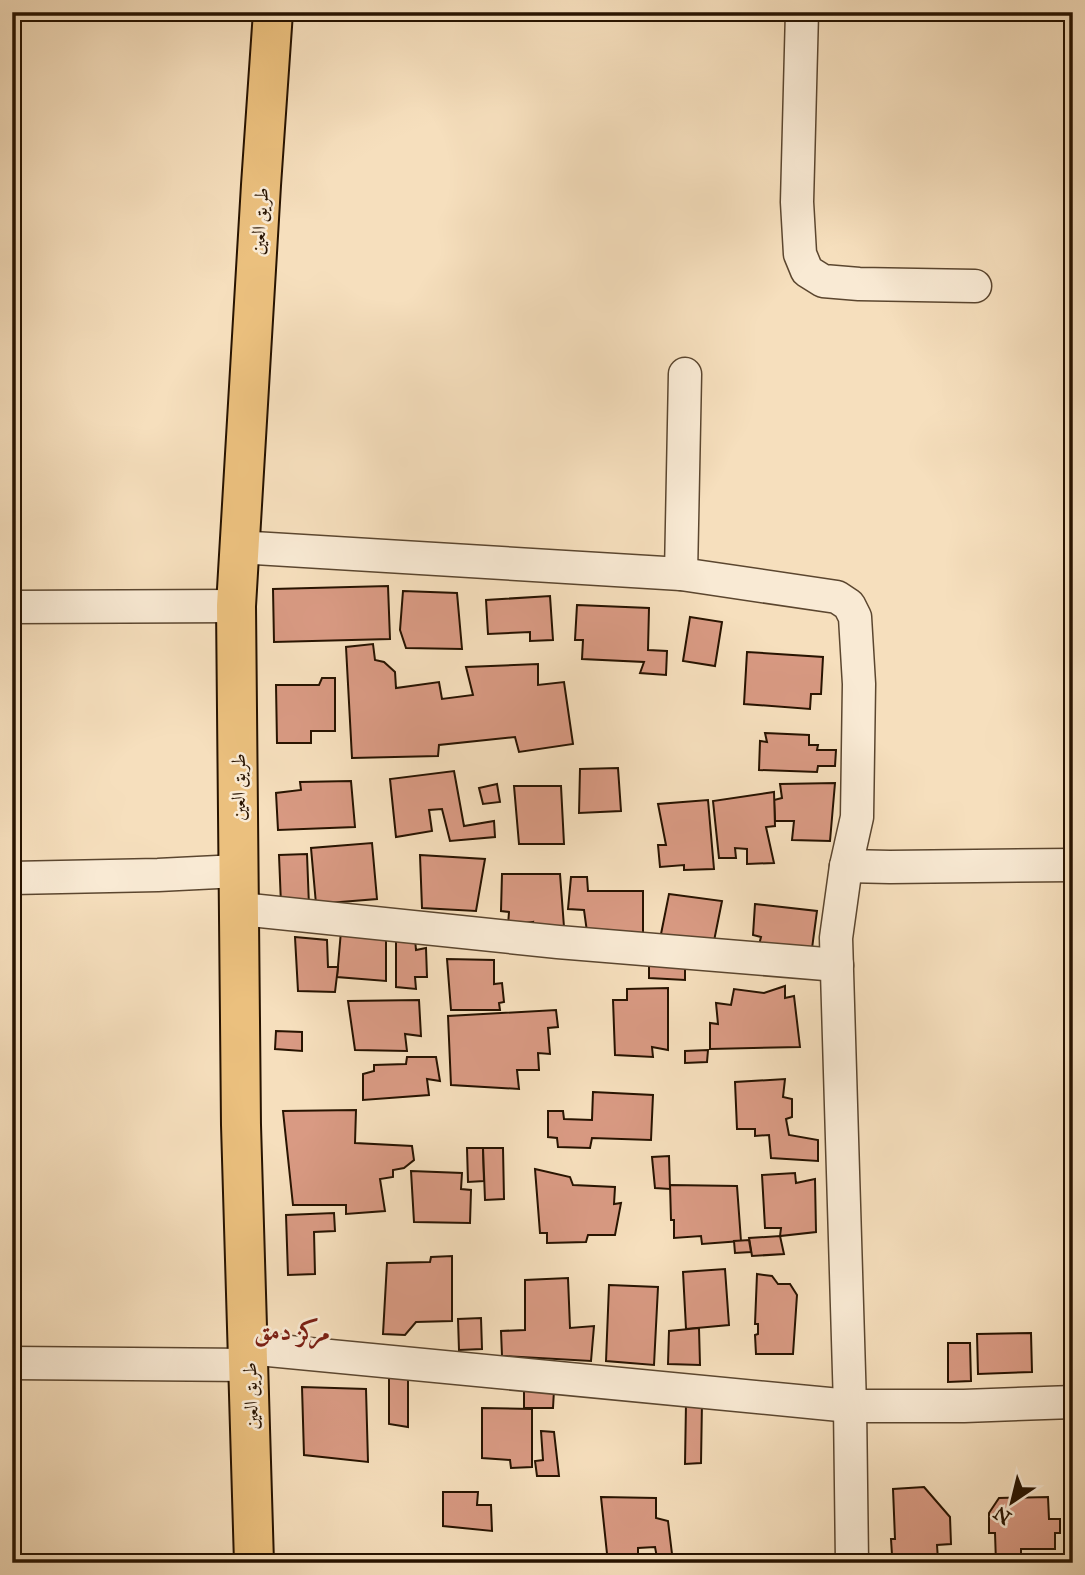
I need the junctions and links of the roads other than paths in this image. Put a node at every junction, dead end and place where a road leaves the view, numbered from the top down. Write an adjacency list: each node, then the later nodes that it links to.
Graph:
1 (273, 12): 5 (main road, طريق العين)
2 (802, 12): 3 (street)
3 (975, 286)
4 (685, 374): 6 (street)
5 (239, 547): 6 (street); 7 (main road, طريق العين)
6 (681, 574): 10 (street)
7 (236, 606): 8 (street); 11 (main road, طريق العين)
8 (12, 607)
9 (1073, 864): 10 (street)
10 (846, 866): 14 (street)
11 (238, 871): 12 (street); 13 (main road, طريق العين)
12 (12, 878)
13 (240, 909): 14 (street); 15 (main road, طريق العين)
14 (837, 965): 18 (street)
15 (249, 1357): 16 (street); 18 (street); 19 (main road, طريق العين)
16 (12, 1363)
17 (1073, 1402): 18 (street)
18 (850, 1406): 20 (street)
19 (254, 1563)
20 (852, 1563)

